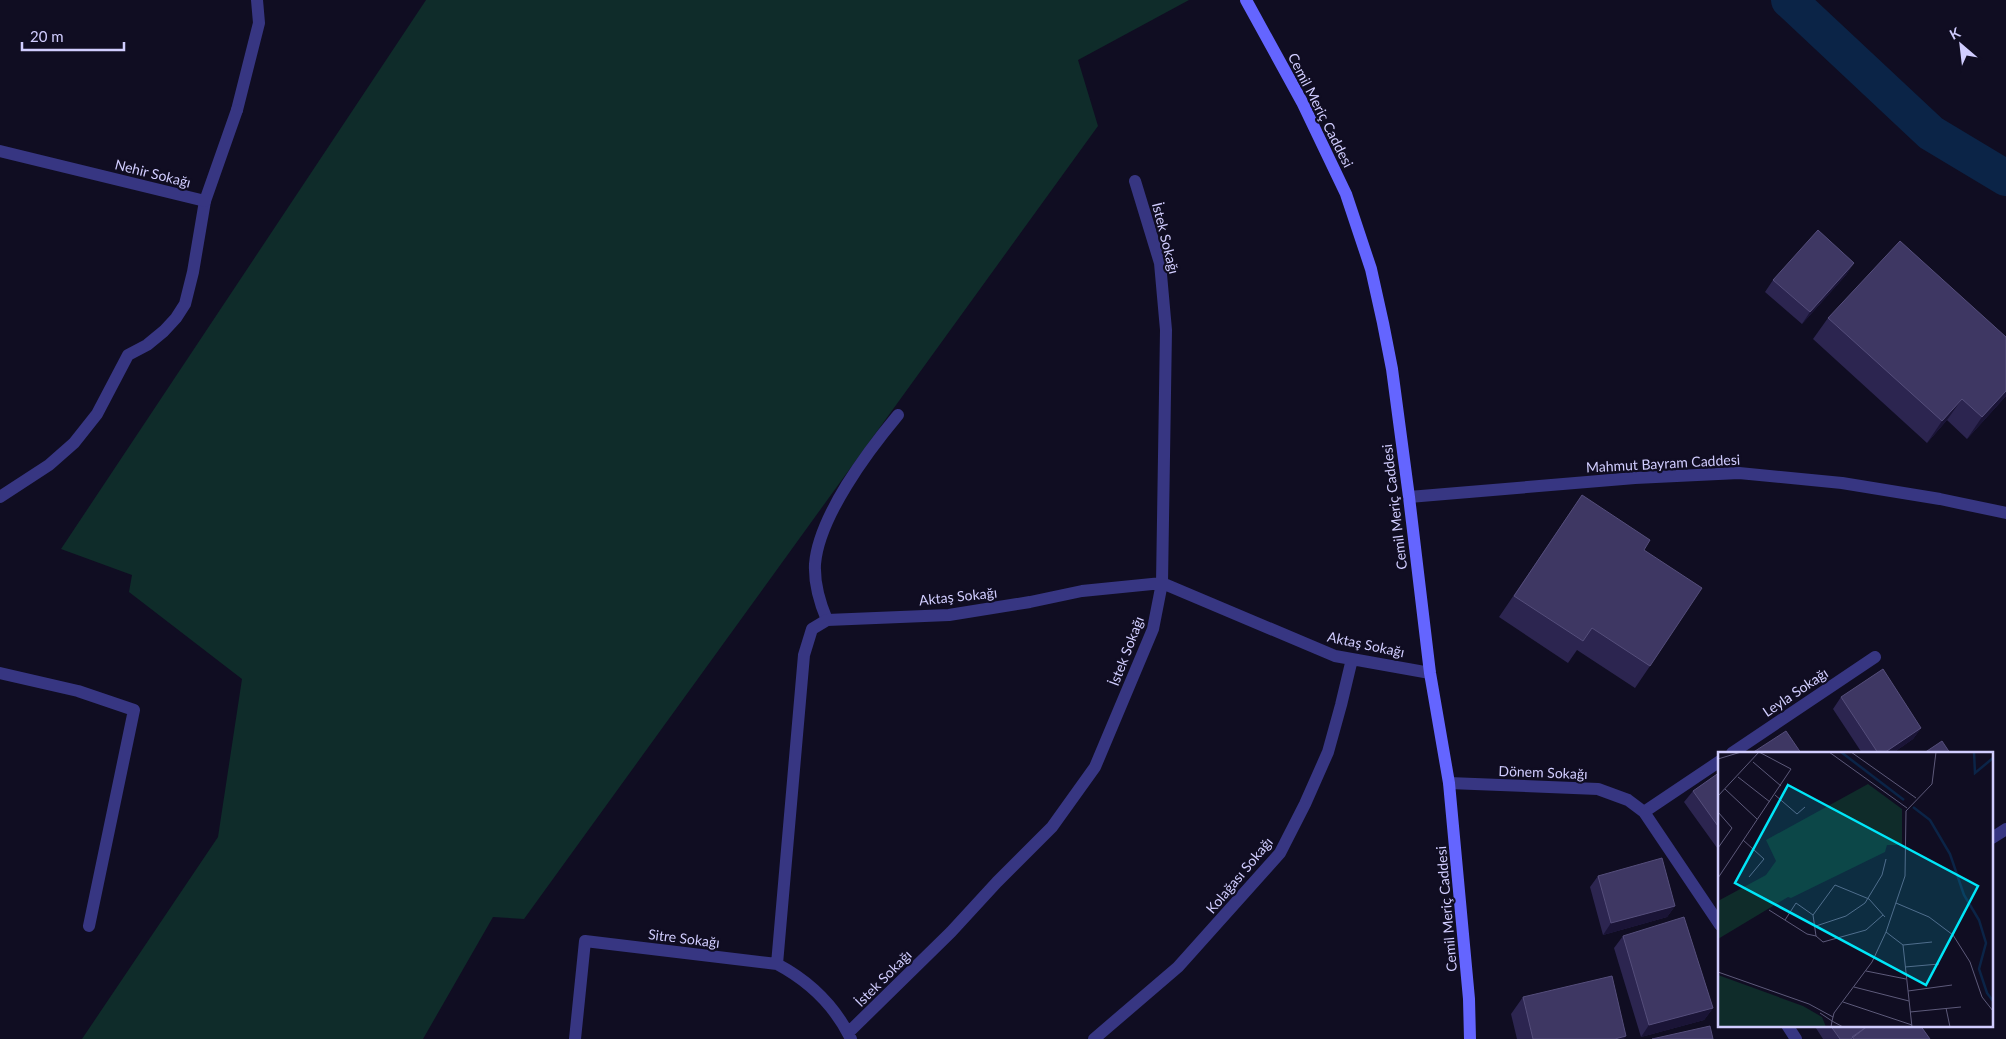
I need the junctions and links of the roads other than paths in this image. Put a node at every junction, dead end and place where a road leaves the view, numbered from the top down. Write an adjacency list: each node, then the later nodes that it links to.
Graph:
1 (257, 0): 5 (street, Nehir Sokağı)
2 (1246, 0): 8 (main road, Cemil Meriç Caddesi)
3 (0, 151): 5 (street, Nehir Sokağı)
4 (1135, 181): 10 (street, İstek Sokağı)
5 (205, 201): 7 (street)
6 (898, 415): 11 (street)
7 (0, 497)
8 (1409, 497): 9 (street, Mahmut Bayram Caddesi); 14 (main road, Cemil Meriç Caddesi)
9 (2006, 513)
10 (1162, 583): 11 (street, Aktaş Sokağı); 13 (street, Aktaş Sokağı); 26 (street, İstek Sokağı)
11 (827, 620): 24 (street)
12 (1875, 657): 16 (street, Leyla Sokağı)
13 (1352, 659): 14 (street, Aktaş Sokağı); 28 (street, Kolağası Sokağı)
14 (1430, 672): 18 (main road, Cemil Meriç Caddesi)
15 (0, 673): 23 (street)
16 (1733, 752)
17 (1718, 762): 19 (street)
18 (1449, 783): 19 (street, Dönem Sokağı); 29 (main road, Cemil Meriç Caddesi)
19 (1644, 812): 22 (street, Dönem Sokağı)
20 (2006, 829): 21 (street)
21 (1994, 837)
22 (1718, 922)
23 (89, 926)
24 (777, 964): 26 (street, Sitre Sokağı); 27 (street, Sitre Sokağı)
25 (1788, 1026): 30 (street)
26 (850, 1036)
27 (575, 1039)
28 (1094, 1039)
29 (1470, 1039)
30 (1796, 1039)

